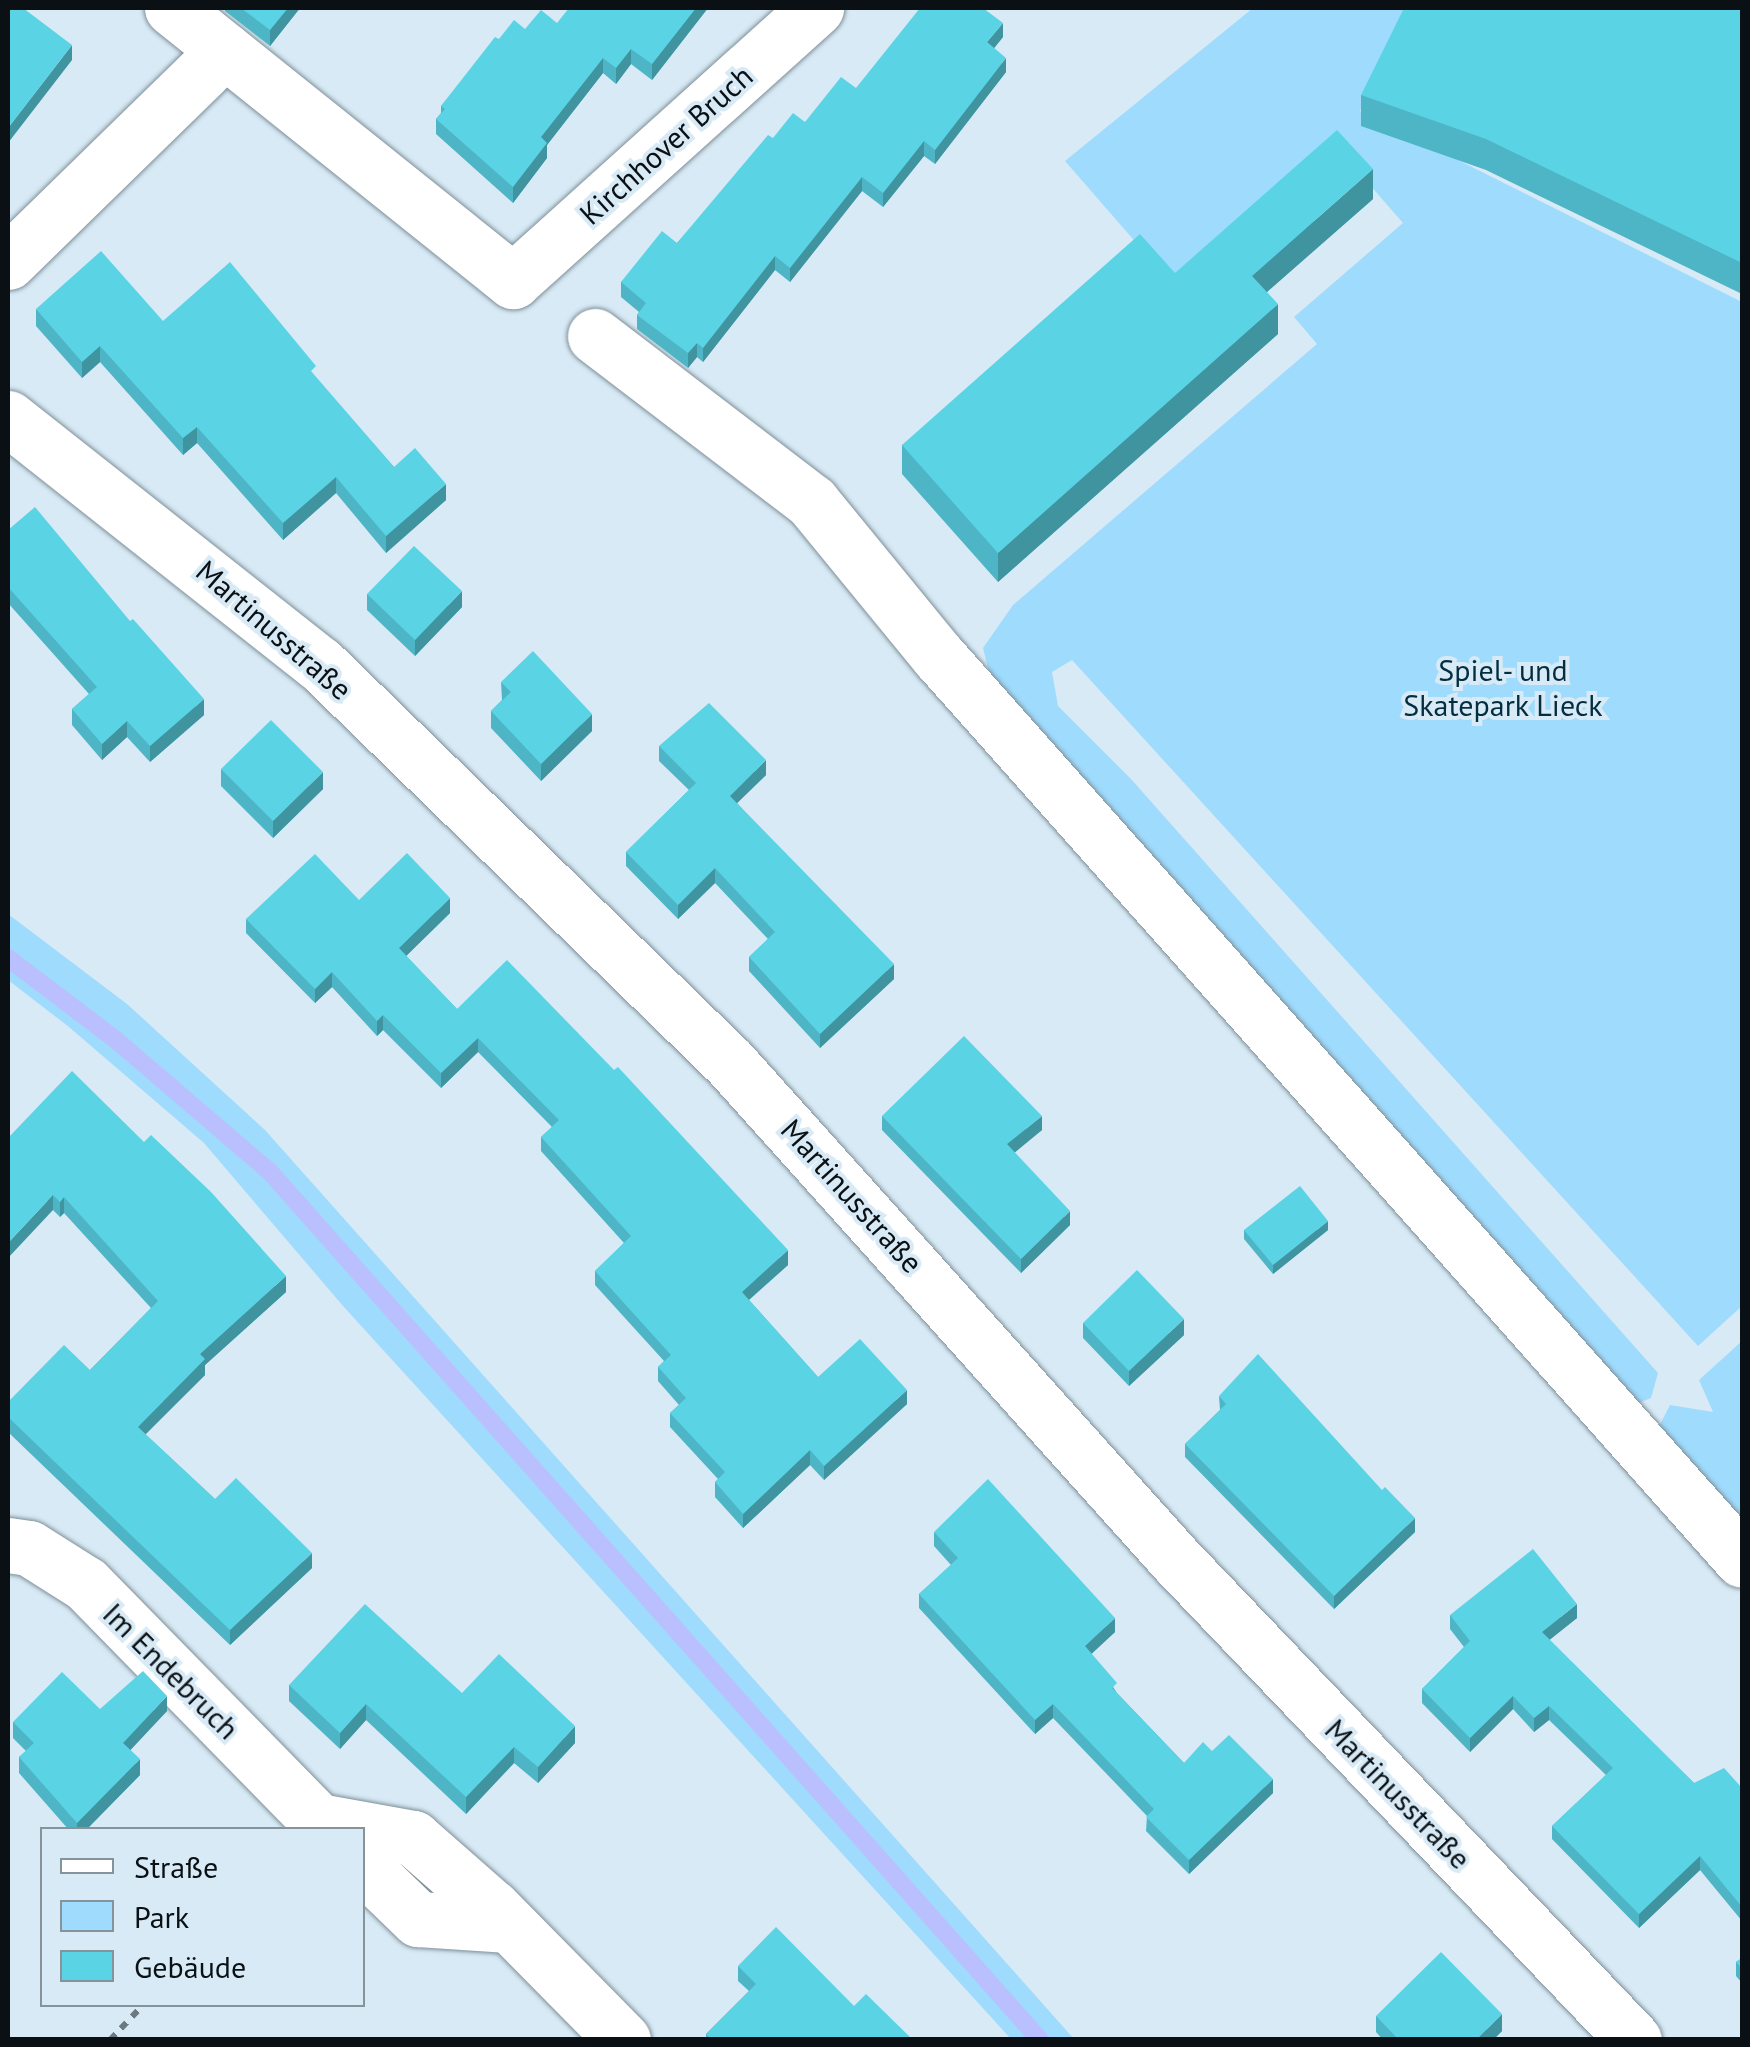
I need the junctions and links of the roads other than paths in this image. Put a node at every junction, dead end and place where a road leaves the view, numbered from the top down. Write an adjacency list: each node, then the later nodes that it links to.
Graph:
1 (172, 8): 3 (street)
2 (816, 8): 3 (street, Kirchhover Bruch)
3 (224, 50): 4 (street)
4 (8, 262)
5 (595, 336): 8 (street)
6 (8, 418): 14 (street, Martinusstraße)
7 (8, 1545): 9 (street, Im Endebruch)
8 (1742, 1560)
9 (323, 1825)
10 (365, 1831): 12 (street, Im Endebruch)
11 (365, 1869): 12 (street)
12 (508, 1925): 13 (street, Im Endebruch)
13 (624, 2040)
14 (1634, 2040)

